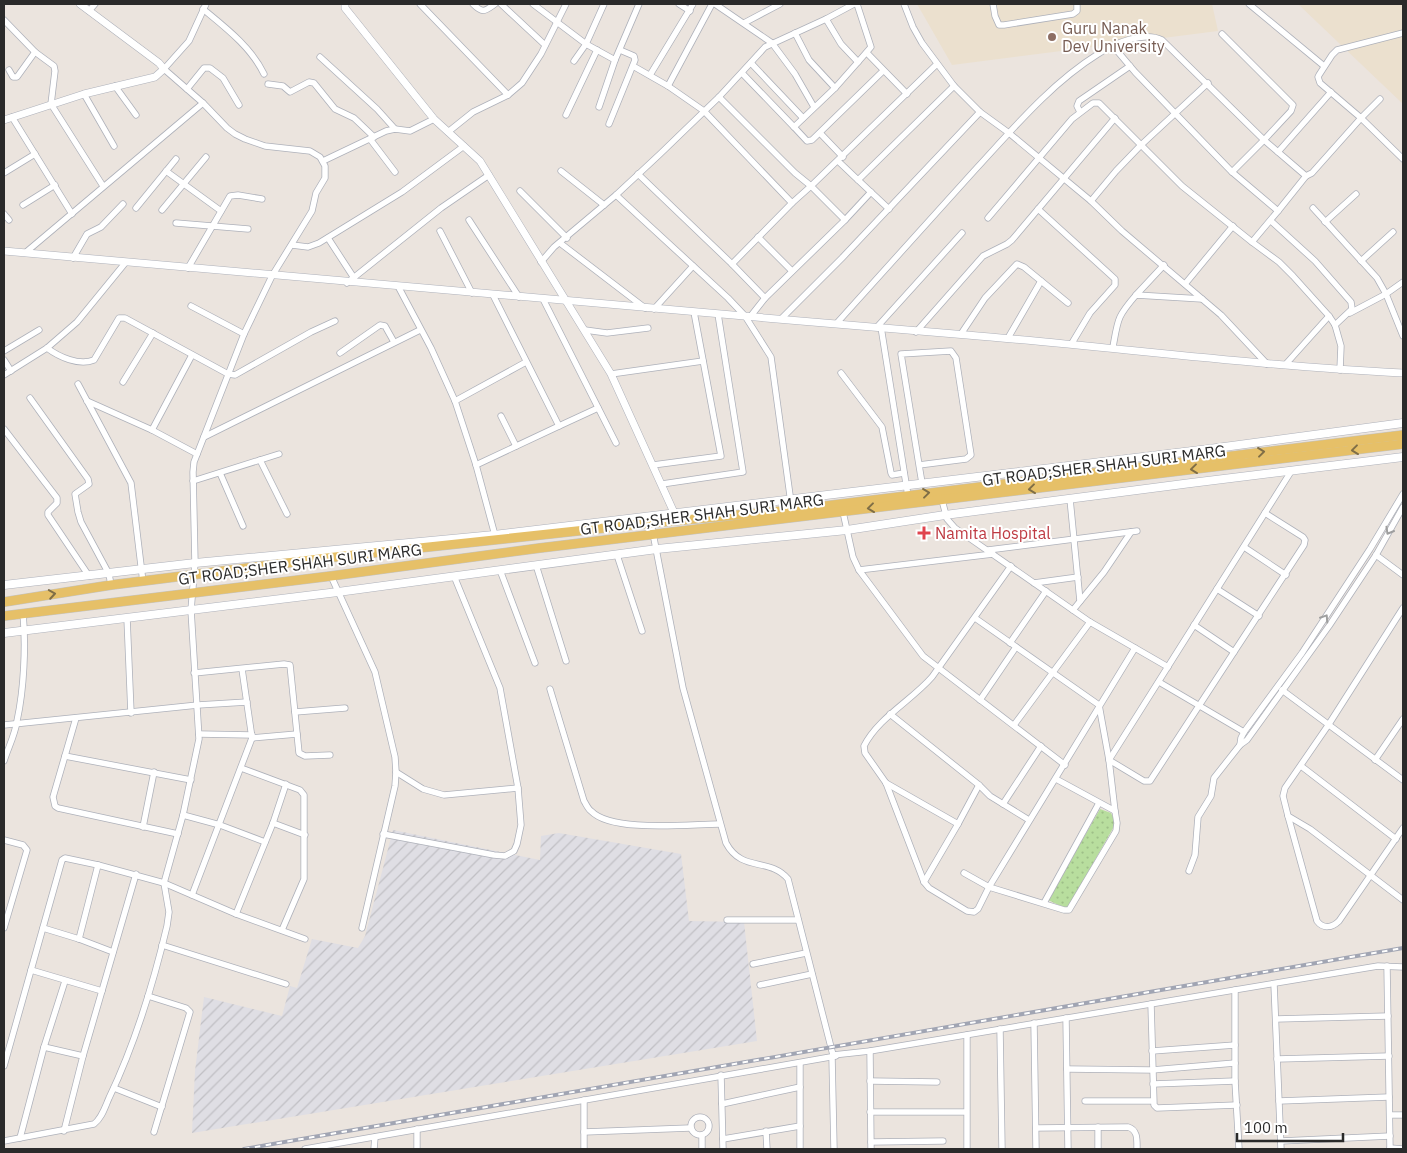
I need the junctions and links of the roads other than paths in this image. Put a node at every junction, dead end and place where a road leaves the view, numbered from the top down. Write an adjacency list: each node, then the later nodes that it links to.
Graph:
1 (80, 4): 22 (street)
2 (95, 4): 22 (street)
3 (420, 4): 64 (street)
4 (473, 4): 5 (street)
5 (495, 4)
6 (502, 4): 33 (street)
7 (533, 4): 26 (street)
8 (566, 4): 26 (street)
9 (604, 4): 32 (street)
10 (639, 4): 36 (street)
11 (679, 4): 23 (street)
12 (693, 4): 23 (street)
13 (713, 4): 27 (street); 57 (street)
14 (780, 4): 27 (street)
15 (856, 4): 24 (street); 38 (street)
16 (904, 4): 44 (street)
17 (993, 4): 18 (street)
18 (1077, 4)
19 (1249, 4): 47 (street)
20 (343, 5): 79 (street)
21 (204, 6): 48 (street); 52 (street)
22 (90, 11): 48 (street)
23 (690, 11): 53 (street)
24 (826, 19): 28 (street); 42 (street)
25 (4, 20): 37 (street)
26 (556, 23): 32 (street); 33 (street)
27 (744, 23): 31 (street)
28 (795, 33): 31 (street); 59 (street)
29 (1403, 33): 47 (street)
30 (1222, 34): 91 (street)
31 (772, 43): 43 (street); 71 (street)
32 (586, 44): 35 (street); 41 (street)
33 (545, 45): 64 (street)
34 (1113, 46): 46 (street); 55 (street); 89 (street)
35 (597, 50): 40 (street); 77 (street)
36 (620, 50): 40 (street); 45 (street)
37 (35, 52): 49 (street); 68 (street)
38 (866, 53): 42 (street); 50 (street)
39 (320, 57): 86 (street)
40 (615, 60): 70 (street)
41 (574, 61)
42 (858, 62): 59 (street)
43 (751, 63): 51 (street); 80 (street)
44 (937, 64): 58 (street); 63 (street)
45 (633, 66): 53 (street); 84 (street)
46 (1130, 66): 74 (street); 75 (street)
47 (1324, 66): 61 (street)
48 (164, 69): 56 (street); 60 (street)
49 (8, 70)
50 (884, 71): 63 (street); 88 (street)
51 (742, 73): 65 (street); 85 (street)
52 (264, 74)
53 (650, 75): 57 (street)
54 (268, 84): 90 (street)
55 (1208, 84): 75 (street); 91 (street)
56 (115, 86): 62 (street); 76 (street)
57 (668, 86): 72 (street)
58 (954, 86): 73 (street); 112 (street)
59 (834, 88): 71 (street)
60 (187, 89): 67 (street); 69 (street)
61 (1330, 92): 82 (street); 95 (street)
62 (84, 94): 68 (street); 93 (street)
63 (907, 94): 99 (street)
64 (508, 95): 87 (street)
65 (719, 97): 72 (street); 116 (street)
66 (1380, 99): 82 (street)
67 (203, 103): 102 (street); 115 (street)
68 (51, 104): 78 (street); 115 (street)
69 (239, 104)
70 (599, 107)
71 (814, 107): 80 (street)
72 (704, 111): 108 (street); 123 (street)
73 (980, 112): 89 (street); 129 (street)
74 (1080, 112): 81 (street); 100 (street)
75 (1176, 114): 92 (street); 106 (street)
76 (136, 115)
77 (566, 115)
78 (12, 118): 83 (street); 96 (street)
79 (434, 118): 86 (street); 87 (street)
80 (803, 118): 85 (street)
81 (1115, 118): 92 (street); 111 (street)
82 (1361, 118): 101 (street); 110 (street)
83 (4, 120)
84 (609, 124)
85 (794, 127): 88 (street)
86 (395, 129): 90 (street)
87 (448, 132): 94 (street)
88 (820, 133): 99 (street)
89 (1009, 133): 100 (street); 194 (street)
90 (372, 138): 102 (street); 105 (street)
91 (1264, 140): 95 (street); 106 (street)
92 (1141, 144): 122 (street); 144 (street)
93 (114, 146)
94 (464, 146): 109 (street); 150 (street)
95 (1278, 152): 110 (street)
96 (35, 154): 107 (street); 114 (street)
97 (206, 157): 113 (street)
98 (176, 158): 103 (street)
99 (841, 159): 112 (street); 116 (street)
100 (1039, 159): 111 (street); 136 (street)
101 (1403, 159)
102 (323, 161): 154 (street)
103 (166, 171): 113 (street); 127 (street)
104 (561, 171): 126 (street)
105 (395, 172)
106 (1232, 172): 133 (street)
107 (4, 173)
108 (638, 174): 120 (street); 162 (street)
109 (489, 175): 161 (street); 168 (street)
110 (1306, 176): 133 (street)
111 (1063, 179): 122 (street); 130 (street)
112 (858, 180): 118 (street)
113 (184, 184): 131 (street); 132 (street)
114 (55, 185): 125 (street); 135 (street)
115 (103, 186): 135 (street)
116 (812, 186): 123 (street); 139 (street)
117 (520, 191): 151 (street)
118 (871, 192): 129 (street); 139 (street)
119 (1356, 194): 141 (street)
120 (616, 195): 126 (street); 164 (street)
121 (262, 199): 132 (street)
122 (1091, 201): 163 (street)
123 (792, 203): 149 (street)
124 (123, 204): 158 (street)
125 (23, 205)
126 (604, 205): 151 (street)
127 (136, 208)
128 (1313, 208): 141 (street)
129 (889, 209): 192 (street)
130 (1038, 209): 201 (street); 208 (street)
131 (162, 210)
132 (221, 211): 143 (street)
133 (1278, 211): 140 (street)
134 (4, 214): 137 (street)
135 (72, 214): 156 (street)
136 (988, 218)
137 (8, 220)
138 (469, 220): 178 (street)
139 (845, 220): 166 (street)
140 (1271, 221): 152 (street); 188 (street)
141 (1325, 222): 159 (street)
142 (176, 223): 143 (street)
143 (213, 225): 145 (street); 165 (street)
144 (1233, 226): 152 (street); 172 (street)
145 (248, 229)
146 (440, 231): 174 (street)
147 (1393, 232): 159 (street)
148 (962, 233): 196 (street)
149 (758, 237): 162 (street); 166 (street)
150 (328, 238): 154 (street); 168 (street)
151 (567, 238): 153 (street)
152 (1252, 242): 190 (street)
153 (560, 243): 161 (street); 185 (street)
154 (292, 246): 167 (street)
155 (6, 251): 156 (street); 157 (street)
156 (25, 253): 158 (street)
157 (4, 258)
158 (74, 258): 160 (street)
159 (1361, 260): 175 (street)
160 (126, 262): 165 (street); 210 (street)
161 (542, 262): 182 (street)
162 (732, 264): 179 (street)
163 (1164, 265): 172 (street); 177 (street)
164 (693, 266): 186 (street); 191 (street)
165 (188, 268): 167 (street)
166 (792, 270): 179 (street)
167 (272, 276): 171 (street); 203 (street)
168 (354, 278): 171 (street)
169 (1040, 281): 183 (street); 204 (street); 206 (street)
170 (1403, 282): 175 (street)
171 (347, 283): 173 (street)
172 (1185, 284): 181 (street)
173 (398, 288): 174 (street); 199 (street)
174 (472, 293): 176 (street)
175 (1386, 294): 188 (street); 205 (street)
176 (492, 295): 178 (street); 216 (street)
177 (1136, 295): 181 (street); 209 (street)
178 (519, 297): 180 (street)
179 (765, 298): 191 (street)
180 (543, 299): 182 (street); 231 (street)
181 (1202, 300): 217 (street)
182 (568, 301): 185 (street); 200 (street)
183 (1068, 304)
184 (191, 306): 203 (street)
185 (644, 308): 186 (street)
186 (654, 309): 187 (street)
187 (694, 312): 189 (street); 215 (street)
188 (1350, 313): 195 (street)
189 (718, 314): 191 (street); 256 (street)
190 (1328, 316): 195 (street); 218 (street)
191 (748, 317): 192 (street); 262 (street)
192 (781, 319): 194 (street)
193 (335, 321): 223 (street)
194 (836, 324): 196 (street)
195 (1335, 325): 219 (street)
196 (879, 327): 201 (street); 237 (street)
197 (648, 328): 200 (street)
198 (39, 330): 211 (street)
199 (420, 330): 207 (street); 230 (street)
200 (585, 330): 224 (street)
201 (916, 332): 204 (street)
202 (153, 333): 210 (street); 213 (street); 226 (street)
203 (244, 334): 223 (street)
204 (961, 334): 206 (street)
205 (1403, 336)
206 (1008, 338): 208 (street)
207 (394, 342): 212 (street); 240 (street)
208 (1072, 343): 209 (street)
209 (1113, 347): 217 (street)
210 (47, 348): 220 (street)
211 (4, 351)
212 (340, 353)
213 (192, 355): 223 (street); 236 (street)
214 (4, 360): 220 (street)
215 (704, 361): 224 (street); 249 (street)
216 (526, 362): 230 (street); 234 (street)
217 (1267, 364): 218 (street)
218 (1285, 365): 219 (street)
219 (1340, 370): 222 (street)
220 (11, 371): 225 (street)
221 (841, 373): 239 (street)
222 (1403, 373)
223 (228, 374): 240 (street)
224 (611, 374): 249 (street)
225 (4, 375)
226 (123, 382)
227 (78, 384): 229 (street)
228 (30, 398): 287 (street)
229 (87, 401): 236 (street); 284 (street)
230 (455, 401): 248 (street)
231 (598, 408): 234 (street); 241 (street)
232 (501, 416): 243 (street)
233 (1403, 423): 255 (main road)
234 (558, 426): 243 (street)
235 (4, 429): 291 (street)
236 (152, 430): 244 (street)
237 (898, 434): 239 (street); 253 (street)
238 (1403, 434): 259 (main road, GT ROAD;SHER SHAH SURI MARG, one-way to 238)
239 (885, 436): 253 (street)
240 (204, 437): 244 (street)
241 (616, 443)
242 (1403, 444): 261 (main road, GT ROAD;SHER SHAH SURI MARG, one-way to 261)
243 (516, 446): 248 (street)
244 (197, 454): 254 (street)
245 (279, 454): 247 (street)
246 (1403, 457): 251 (main road)
247 (260, 460): 252 (street); 266 (street)
248 (476, 464): 274 (street)
249 (654, 466): 256 (street)
250 (919, 466): 250 (street); 255 (street)
251 (1292, 470): 260 (main road); 265 (street)
252 (220, 473): 254 (street); 270 (street)
253 (904, 473): 257 (street)
254 (193, 482): 281 (street)
255 (922, 483): 257 (main road)
256 (662, 484): 268 (street)
257 (906, 485): 259 (street); 262 (main road)
258 (1403, 494): 347 (street, one-way to 258)
259 (908, 496): 262 (main road, GT ROAD;SHER SHAH SURI MARG)
260 (1070, 499): 267 (main road); 275 (street)
261 (942, 500): 264 (main road, GT ROAD;SHER SHAH SURI MARG, one-way to 264); 267 (street)
262 (792, 505): 268 (main road, GT ROAD;SHER SHAH SURI MARG)
263 (1403, 507): 280 (street, one-way to 280)
264 (843, 512): 271 (street); 272 (main road, GT ROAD;SHER SHAH SURI MARG)
265 (1265, 513): 276 (street); 289 (street)
266 (286, 514)
267 (945, 515): 271 (main road); 278 (street)
268 (676, 517): 269 (main road, GT ROAD;SHER SHAH SURI MARG); 272 (street); 274 (main road)
269 (651, 523): 273 (street); 274 (main road, GT ROAD;SHER SHAH SURI MARG)
270 (243, 526)
271 (847, 530): 277 (main road); 286 (street)
272 (677, 532): 273 (main road, GT ROAD;SHER SHAH SURI MARG)
273 (654, 534): 277 (street); 292 (main road, GT ROAD;SHER SHAH SURI MARG)
274 (496, 538): 281 (main road); 288 (main road, GT ROAD;SHER SHAH SURI MARG)
275 (1075, 539): 278 (street); 294 (street); 303 (street)
276 (1244, 547): 289 (street); 299 (street)
277 (657, 549): 279 (main road); 377 (street)
278 (991, 552): 283 (street); 286 (street)
279 (616, 555): 282 (main road); 316 (street)
280 (1376, 555): 290 (street); 331 (street)
281 (195, 563): 284 (main road); 288 (street)
282 (536, 565): 285 (main road); 322 (street)
283 (1011, 566): 296 (street); 312 (street)
284 (142, 570): 287 (main road); 295 (street)
285 (500, 570): 293 (main road); 323 (street)
286 (859, 570): 326 (street)
287 (109, 574): 291 (main road); 298 (street)
288 (194, 575): 295 (main road, GT ROAD;SHER SHAH SURI MARG); 301 (street)
289 (1286, 575): 310 (street)
290 (1403, 575)
291 (89, 576): 297 (main road)
292 (331, 576): 301 (main road, GT ROAD;SHER SHAH SURI MARG); 302 (street)
293 (454, 576): 302 (main road); 369 (street)
294 (1078, 577): 296 (street); 303 (street)
295 (143, 582): 298 (main road, GT ROAD;SHER SHAH SURI MARG)
296 (1034, 582): 300 (street)
297 (4, 584)
298 (110, 585): 304 (main road, GT ROAD;SHER SHAH SURI MARG, one-way to 298)
299 (1217, 589): 310 (street); 314 (street)
300 (1046, 591): 307 (street); 318 (street)
301 (193, 592): 306 (street); 308 (main road, GT ROAD;SHER SHAH SURI MARG)
302 (338, 592): 306 (main road); 362 (street)
303 (1080, 601): 307 (street)
304 (4, 602)
305 (1403, 608): 344 (street)
306 (191, 610): 311 (main road); 327 (street)
307 (1073, 610): 313 (street)
308 (23, 613): 309 (main road, GT ROAD;SHER SHAH SURI MARG); 315 (street)
309 (4, 616)
310 (1259, 616): 321 (street)
311 (127, 618): 315 (main road); 339 (street)
312 (975, 618): 318 (street); 326 (street)
313 (1090, 622): 320 (street); 328 (street)
314 (1194, 626): 321 (street); 324 (street)
315 (25, 630): 317 (main road); 343 (street)
316 (642, 631)
317 (4, 633)
318 (1010, 643): 319 (street)
319 (1016, 647): 328 (street); 332 (street)
320 (1135, 648): 324 (street); 335 (street)
321 (1234, 652): 336 (street)
322 (566, 661)
323 (535, 663)
324 (1168, 667): 329 (street)
325 (242, 669): 327 (street); 333 (street); 338 (street)
326 (938, 669): 332 (street); 340 (street)
327 (194, 673): 334 (street)
328 (1053, 673): 335 (street); 346 (street)
329 (1159, 682): 336 (street); 355 (street)
330 (550, 689): 377 (street)
331 (1282, 690): 344 (street); 351 (street)
332 (980, 700): 346 (street)
333 (247, 702): 334 (street); 350 (street)
334 (198, 705): 339 (street); 348 (street)
335 (1099, 705): 355 (street); 358 (street)
336 (1199, 705): 347 (street); 355 (street)
337 (345, 708): 338 (street)
338 (295, 712): 349 (street)
339 (131, 713): 341 (street)
340 (890, 714): 366 (street); 368 (street)
341 (76, 718): 343 (street); 354 (street)
342 (1403, 719): 356 (street)
343 (17, 723): 345 (street); 357 (street)
344 (1329, 724): 356 (street); 359 (street)
345 (4, 725)
346 (1014, 725): 352 (street)
347 (1244, 732): 351 (street)
348 (199, 734): 350 (street); 364 (street)
349 (297, 734): 350 (street); 353 (street)
350 (252, 736): 360 (street)
351 (1240, 744): 389 (street)
352 (1041, 746): 358 (street); 371 (street)
353 (330, 755)
354 (65, 756): 361 (street); 380 (street)
355 (1109, 760): 372 (street)
356 (1374, 760): 365 (street)
357 (4, 761)
358 (1065, 764): 363 (street)
359 (1301, 766): 374 (street); 385 (street)
360 (241, 768): 367 (street); 379 (street)
361 (154, 772): 364 (street); 380 (street)
362 (396, 772): 369 (street); 383 (street)
363 (1056, 779): 370 (street); 375 (street)
364 (191, 780): 373 (street)
365 (1403, 780)
366 (886, 783): 378 (street); 393 (street)
367 (286, 784): 376 (street); 384 (street)
368 (979, 785): 371 (street); 378 (street)
369 (518, 788): 383 (street)
370 (1099, 803): 372 (street); 398 (street)
371 (1003, 804): 375 (street)
372 (1114, 811): 398 (street)
373 (183, 815): 379 (street); 382 (street)
374 (1288, 816): 392 (street); 392 (street)
375 (1029, 820): 395 (street)
376 (273, 823): 384 (street); 387 (street)
377 (720, 824): 401 (street)
378 (958, 824): 393 (street)
379 (220, 825): 387 (street); 396 (street)
380 (143, 827): 382 (street)
381 (1403, 828): 385 (street)
382 (178, 834): 394 (street)
383 (383, 834): 404 (street)
384 (304, 835): 405 (street)
385 (1396, 839): 392 (street)
386 (4, 840): 402 (street)
387 (265, 842): 399 (street)
388 (98, 865): 391 (street); 403 (street); 406 (street)
389 (1189, 871)
390 (964, 873): 395 (street)
391 (136, 874): 394 (street); 409 (street)
392 (1371, 874): 397 (street)
393 (924, 882): 395 (street)
394 (164, 883): 396 (street); 408 (street)
395 (989, 887): 398 (street)
396 (192, 895): 399 (street)
397 (1403, 900)
398 (1044, 903)
399 (236, 914): 405 (street)
400 (727, 920): 401 (street)
401 (798, 920): 410 (street)
402 (4, 928)
403 (42, 928): 406 (street); 414 (street)
404 (362, 928)
405 (282, 930): 407 (street)
406 (79, 939): 409 (street)
407 (305, 939)
408 (162, 945): 417 (street); 422 (street)
409 (113, 952): 421 (street)
410 (806, 953): 411 (street); 415 (street)
411 (753, 964)
412 (1387, 966): 413 (street); 418 (street); 424 (street)
413 (1403, 967)
414 (32, 970): 416 (street); 440 (street)
415 (812, 974): 419 (street); 436 (street)
416 (65, 981): 421 (street); 431 (street)
417 (286, 984)
418 (1274, 984): 420 (street); 426 (street)
419 (760, 985)
420 (1234, 990): 423 (street); 430 (street)
421 (102, 991): 434 (street)
422 (148, 996): 449 (street); 457 (street)
423 (1151, 1004): 425 (street); 433 (street)
424 (1388, 1016): 426 (street); 435 (street)
425 (1066, 1018): 427 (street); 441 (street)
426 (1276, 1019): 437 (street)
427 (1034, 1023): 428 (street); 464 (street)
428 (1000, 1029): 429 (street); 493 (street)
429 (967, 1035): 432 (street); 459 (street)
430 (1235, 1045): 433 (street); 439 (street)
431 (44, 1047): 434 (street); 475 (street)
432 (870, 1051): 436 (street); 444 (street)
433 (1152, 1051): 442 (street)
434 (84, 1056): 468 (street)
435 (1389, 1056): 437 (street); 450 (street)
436 (834, 1057): 438 (street); 491 (street)
437 (1277, 1059): 454 (street)
438 (800, 1063): 443 (street); 448 (street)
439 (1235, 1063): 442 (street); 445 (street)
440 (4, 1066)
441 (1067, 1070): 442 (street); 465 (street)
442 (1152, 1070): 447 (street)
443 (721, 1075): 451 (street); 455 (street)
444 (870, 1081): 446 (street); 458 (street)
445 (1235, 1081): 447 (street); 456 (street)
446 (937, 1082)
447 (1152, 1084): 453 (street)
448 (800, 1087): 455 (street); 462 (street)
449 (114, 1088): 457 (street); 468 (street)
450 (1390, 1097): 454 (street); 460 (street)
451 (584, 1100): 467 (street); 470 (street)
452 (1085, 1100): 453 (street)
453 (1153, 1101): 456 (street)
454 (1279, 1101): 479 (street)
455 (722, 1104): 476 (street)
456 (1237, 1104): 498 (street)
457 (162, 1107): 469 (street)
458 (870, 1112): 459 (street); 480 (street)
459 (966, 1112): 492 (street)
460 (1390, 1115): 461 (street); 474 (street)
461 (1403, 1115)
462 (800, 1126): 471 (street); 490 (street)
463 (690, 1128): 470 (street); 472 (street); 472 (street)
464 (1036, 1128): 465 (street); 494 (street)
465 (1068, 1128): 466 (street); 495 (street)
466 (1098, 1128): 496 (street); 497 (street)
467 (417, 1129): 473 (street); 485 (street)
468 (64, 1131): 475 (street)
469 (154, 1132)
470 (584, 1132): 486 (street)
471 (766, 1132): 476 (street); 489 (street)
472 (702, 1135): 487 (street)
473 (375, 1136): 481 (street); 484 (street)
474 (1390, 1136): 479 (street); 500 (street)
475 (20, 1138): 477 (street)
476 (723, 1139): 488 (street)
477 (4, 1141)
478 (943, 1141): 480 (street)
479 (1281, 1141): 499 (street)
480 (871, 1146)
481 (332, 1147): 483 (street)
482 (1403, 1148): 500 (street)
483 (304, 1149)
484 (374, 1149)
485 (417, 1149)
486 (584, 1149)
487 (702, 1149)
488 (723, 1149)
489 (767, 1149)
490 (800, 1149)
491 (834, 1149)
492 (967, 1149)
493 (1002, 1149)
494 (1036, 1149)
495 (1068, 1149)
496 (1098, 1149)
497 (1137, 1149)
498 (1239, 1149)
499 (1281, 1149)
500 (1390, 1149)

